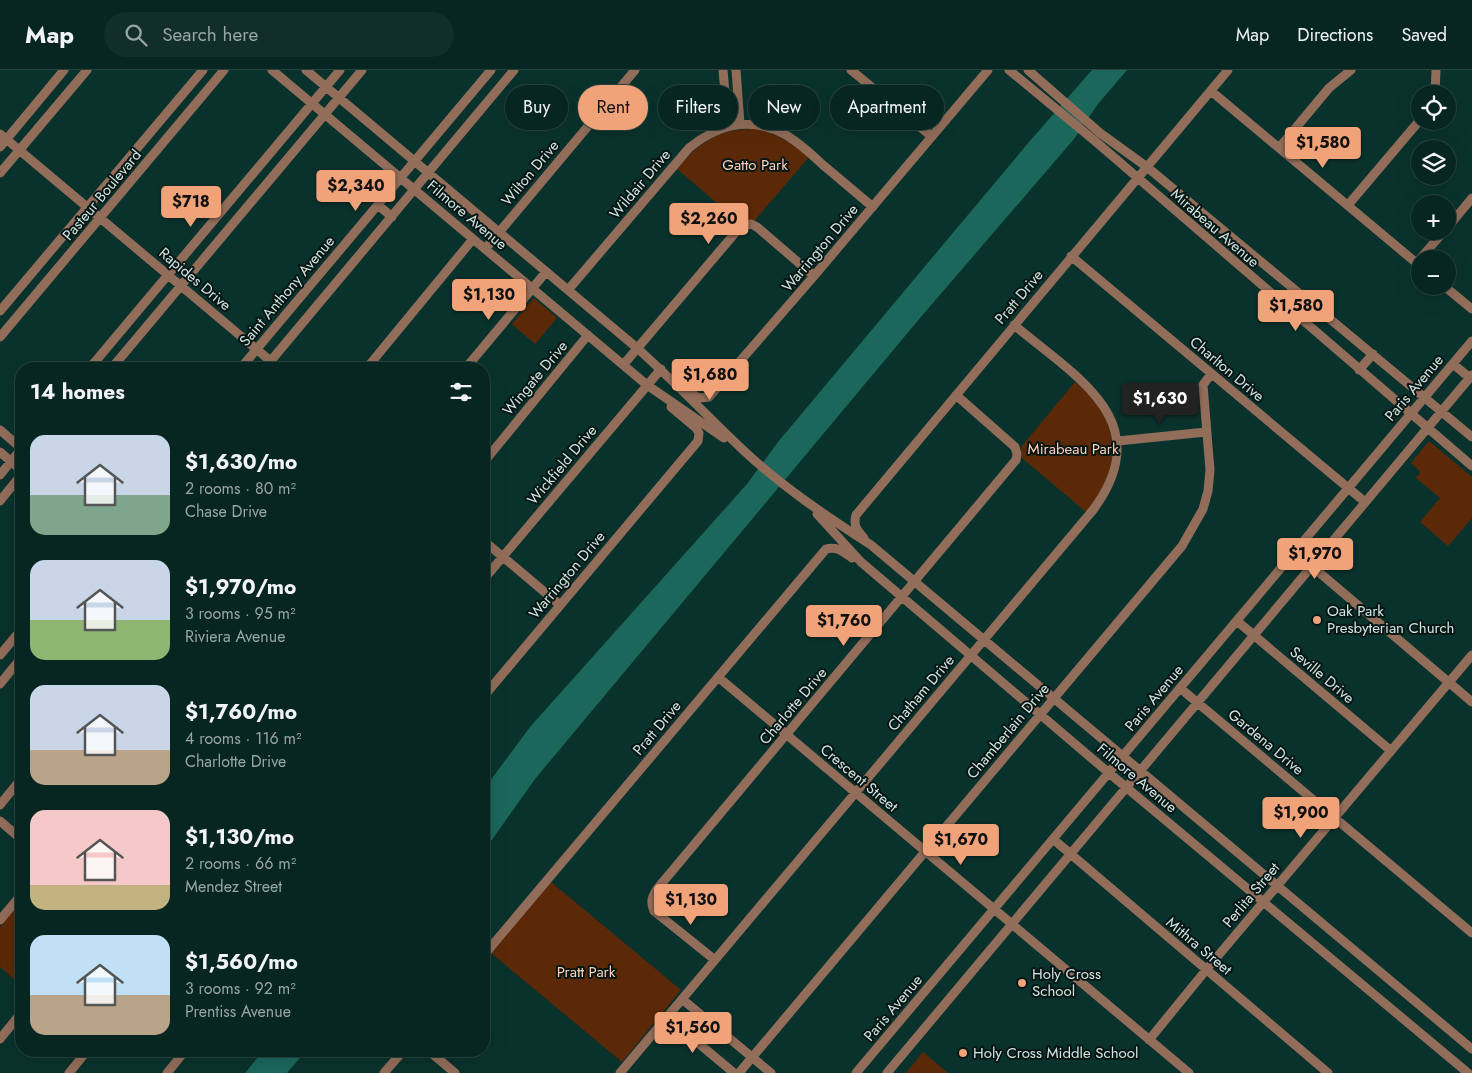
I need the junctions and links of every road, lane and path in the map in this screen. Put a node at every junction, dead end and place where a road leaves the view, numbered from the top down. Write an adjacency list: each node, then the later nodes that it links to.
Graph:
1 (64, 70): 32 (street)
2 (87, 70): 37 (street)
3 (203, 70): 50 (street, Pasteur Boulevard)
4 (224, 70): 54 (street, Pasteur Boulevard)
5 (272, 70): 27 (street, Filmore Avenue)
6 (306, 70): 23 (street, Filmore Avenue)
7 (340, 70): 23 (street)
8 (362, 70): 26 (street)
9 (491, 70): 38 (street, Saint Anthony Avenue)
10 (514, 70): 41 (street)
11 (635, 70): 55 (street, Wilton Drive)
12 (723, 70): 21 (street)
13 (736, 70): 29 (street)
14 (851, 70): 33 (street)
15 (988, 70): 33 (street, Warrington Drive)
16 (1009, 70): 25 (street, Mirabeau Avenue)
17 (1028, 70): 25 (street, Mirabeau Avenue)
18 (1228, 70): 24 (street, Pratt Drive)
19 (1351, 70): 36 (street)
20 (1436, 70): 22 (street)
21 (724, 85)
22 (1435, 85)
23 (326, 86): 26 (street, Filmore Avenue); 27 (street)
24 (1211, 91): 36 (street); 39 (street, Pratt Drive)
25 (1049, 95): 34 (street, Mirabeau Avenue)
26 (339, 97): 28 (street); 38 (street, Filmore Avenue)
27 (312, 103): 28 (street, Filmore Avenue); 63 (street)
28 (325, 114): 42 (street, Filmore Avenue); 65 (street)
29 (740, 124): 49 (street, Wildair Drive)
30 (719, 130): 67 (street, Wildair Drive)
31 (1412, 130): 48 (street)
32 (3, 136): 35 (street); 37 (street, Rapides Drive)
33 (931, 136): 49 (street, Warrington Drive)
34 (1098, 137): 39 (street, Mirabeau Avenue); 43 (street, Mirabeau Avenue)
35 (0, 147)
36 (1279, 148): 48 (street)
37 (20, 150): 40 (street); 50 (street, Rapides Drive)
38 (415, 162): 41 (street, Filmore Avenue); 42 (street, Saint Anthony Avenue)
39 (1147, 167): 43 (street, Pratt Drive); 47 (street, Mirabeau Avenue)
40 (0, 173)
41 (429, 173): 44 (street); 55 (street, Filmore Avenue)
42 (401, 178): 44 (street, Filmore Avenue); 46 (street, Saint Anthony Avenue)
43 (1137, 178): 52 (street, Mirabeau Avenue); 60 (street, Pratt Drive)
44 (415, 190): 51 (street); 56 (street, Filmore Avenue)
45 (1472, 198): 53 (street)
46 (378, 205): 51 (street); 76 (street, Saint Anthony Avenue)
47 (1193, 205): 52 (street); 77 (street, Mirabeau Avenue)
48 (1348, 205): 61 (street)
49 (873, 206): 64 (street, Warrington Drive)
50 (87, 207): 54 (street, Rapides Drive); 70 (street, Pasteur Boulevard)
51 (392, 217): 78 (street)
52 (1182, 217): 87 (street, Mirabeau Avenue)
53 (1456, 217)
54 (100, 218): 63 (street, Rapides Drive); 73 (street, Pasteur Boulevard)
55 (499, 233): 58 (street, Wilton Drive); 62 (street, Filmore Avenue)
56 (473, 239): 58 (street, Filmore Avenue); 82 (street)
57 (1437, 240): 59 (street)
58 (486, 248): 66 (street, Filmore Avenue)
59 (1429, 250)
60 (1072, 256): 71 (street, Pratt Drive); 88 (street, Charlton Drive)
61 (1411, 256)
62 (546, 272): 66 (street); 67 (street, Filmore Avenue)
63 (168, 275): 65 (street, Rapides Drive); 79 (street)
64 (814, 276): 75 (street); 86 (street, Warrington Drive)
65 (181, 286): 76 (street, Rapides Drive); 80 (street)
66 (532, 288): 72 (street, Filmore Avenue); 83 (street)
67 (568, 290): 75 (street, Filmore Avenue)
68 (1455, 295): 69 (street)
69 (1472, 309)
70 (0, 310)
71 (1014, 325): 91 (street, Pratt Drive); 99 (street, Chatham Drive)
72 (588, 335): 84 (street, Filmore Avenue); 103 (street, Wingate Drive)
73 (0, 337)
74 (1472, 341): 85 (street, Paris Avenue)
75 (637, 348): 84 (street); 86 (street, Filmore Avenue)
76 (256, 349): 78 (street, Rapides Drive); 81 (street, Saint Anthony Avenue)
77 (1373, 354): 87 (street); 92 (street, Mirabeau Avenue)
78 (271, 361)
79 (95, 362)
80 (117, 362)
81 (246, 362)
82 (372, 362)
83 (471, 362)
84 (624, 364): 90 (street, Filmore Avenue)
85 (1453, 364): 89 (street); 92 (street, Paris Avenue)
86 (660, 369): 90 (street, Wickfield Drive); 101 (street, Filmore Avenue)
87 (1359, 370): 94 (street, Mirabeau Avenue)
88 (1211, 374): 97 (street, Chamberlain Drive); 110 (street, Charlton Drive)
89 (1471, 376): 93 (street)
90 (647, 385): 101 (street, Filmore Avenue); 117 (street, Wickfield Drive); 123 (street, Warrington Drive)
91 (956, 395): 114 (street, Pratt Drive); 121 (street, Charlotte Drive)
92 (1424, 398): 93 (street, Mirabeau Avenue); 94 (street, Paris Avenue)
93 (1441, 412): 95 (street); 98 (street, Mirabeau Avenue)
94 (1410, 414): 95 (street, Mirabeau Avenue); 110 (street, Paris Avenue)
95 (1427, 428): 107 (street, Mirabeau Avenue); 113 (street)
96 (0, 430): 100 (street)
97 (1206, 432): 99 (street); 137 (street, Chamberlain Drive)
98 (1472, 437)
99 (1118, 441): 127 (street, Chatham Drive)
100 (15, 444)
101 (743, 450): 111 (street, Filmore Avenue)
102 (0, 452): 105 (street)
103 (490, 455)
104 (15, 457): 105 (street)
105 (11, 462): 106 (street); 108 (street)
106 (15, 465)
107 (1472, 466)
108 (0, 474)
109 (15, 482): 112 (street)
110 (1348, 488): 113 (street, Charlton Drive); 116 (street, Paris Avenue)
111 (797, 495): 114 (street, Filmore Avenue); 118 (street, Filmore Avenue)
112 (0, 500)
113 (1365, 502): 119 (street)
114 (871, 545): 121 (street, Filmore Avenue)
115 (490, 546): 117 (street)
116 (1295, 552): 119 (street); 124 (street, Paris Avenue)
117 (502, 556): 120 (street, Wickfield Drive); 123 (street)
118 (861, 562): 122 (street, Filmore Avenue); 132 (street, Pratt Drive)
119 (1312, 566): 125 (street); 133 (street)
120 (490, 571)
121 (914, 582): 122 (street, Charlotte Drive); 127 (street, Filmore Avenue)
122 (901, 597): 130 (street, Filmore Avenue); 141 (street, Charlotte Drive)
123 (560, 605): 136 (street, Warrington Drive)
124 (1237, 621): 125 (street, Seville Drive); 135 (street, Paris Avenue)
125 (1254, 635): 138 (street); 142 (street, Seville Drive)
126 (15, 637): 128 (street)
127 (984, 640): 130 (street, Chatham Drive); 137 (street, Filmore Avenue)
128 (0, 654)
129 (1472, 655): 133 (street, Perlita Street)
130 (970, 656): 140 (street, Filmore Avenue); 148 (street, Chatham Drive)
131 (15, 665): 134 (street)
132 (718, 677): 141 (street, Crescent Street); 163 (street, Pratt Drive)
133 (1449, 682): 139 (street); 142 (street, Perlita Street)
134 (0, 684)
135 (1180, 688): 138 (street, Gardena Drive); 143 (street, Paris Avenue)
136 (490, 689)
137 (1053, 698): 140 (street, Chamberlain Drive); 143 (street, Filmore Avenue)
138 (1197, 702): 144 (street); 150 (street, Gardena Drive)
139 (1472, 702)
140 (1040, 714): 145 (street, Filmore Avenue); 154 (street, Chamberlain Drive)
141 (786, 735): 148 (street, Crescent Street); 164 (street, Charlotte Drive)
142 (1390, 750): 150 (street, Perlita Street)
143 (1123, 756): 144 (street, Filmore Avenue); 145 (street, Paris Avenue)
144 (1140, 770): 147 (street); 156 (street, Filmore Avenue)
145 (1109, 773): 147 (street, Filmore Avenue); 153 (street, Paris Avenue)
146 (15, 786): 149 (street)
147 (1126, 787): 155 (street); 158 (street, Filmore Avenue)
148 (855, 793): 154 (street, Crescent Street); 164 (street, Chatham Drive)
149 (0, 804)
150 (1334, 818): 156 (street, Perlita Street); 162 (street, Gardena Drive)
151 (0, 821): 152 (street)
152 (15, 833)
153 (1053, 839): 155 (street, Mithra Street); 159 (street, Paris Avenue)
154 (924, 851): 159 (street, Crescent Street); 172 (street, Chamberlain Drive)
155 (1070, 854): 161 (street); 165 (street, Mithra Street)
156 (1278, 885): 158 (street, Perlita Street); 171 (street, Filmore Avenue)
157 (15, 902): 160 (street)
158 (1263, 902): 165 (street, Perlita Street); 190 (street, Filmore Avenue)
159 (994, 910): 161 (street, Crescent Street); 186 (street, Paris Avenue)
160 (0, 920)
161 (1011, 924): 170 (street, Crescent Street); 187 (street)
162 (1472, 933)
163 (490, 948)
164 (715, 960): 166 (street, Chatham Drive)
165 (1206, 970): 170 (street, Perlita Street); 189 (street, Mithra Street)
166 (682, 999): 167 (street, Chatham Drive); 172 (street)
167 (667, 1017): 182 (street, Chatham Drive); 183 (street)
168 (15, 1020): 169 (street)
169 (0, 1038)
170 (1150, 1040): 188 (street, Crescent Street)
171 (1472, 1049)
172 (752, 1056): 184 (street, Chamberlain Drive); 185 (street)
173 (82, 1057): 178 (street)
174 (180, 1057): 179 (street)
175 (398, 1057): 180 (street)
176 (436, 1057): 181 (street)
177 (1472, 1067): 190 (street)
178 (69, 1073)
179 (167, 1073)
180 (384, 1073)
181 (455, 1073)
182 (620, 1073)
183 (734, 1073)
184 (739, 1073)
185 (771, 1073)
186 (856, 1073)
187 (887, 1073)
188 (1188, 1073)
189 (1328, 1073)
190 (1467, 1073)

